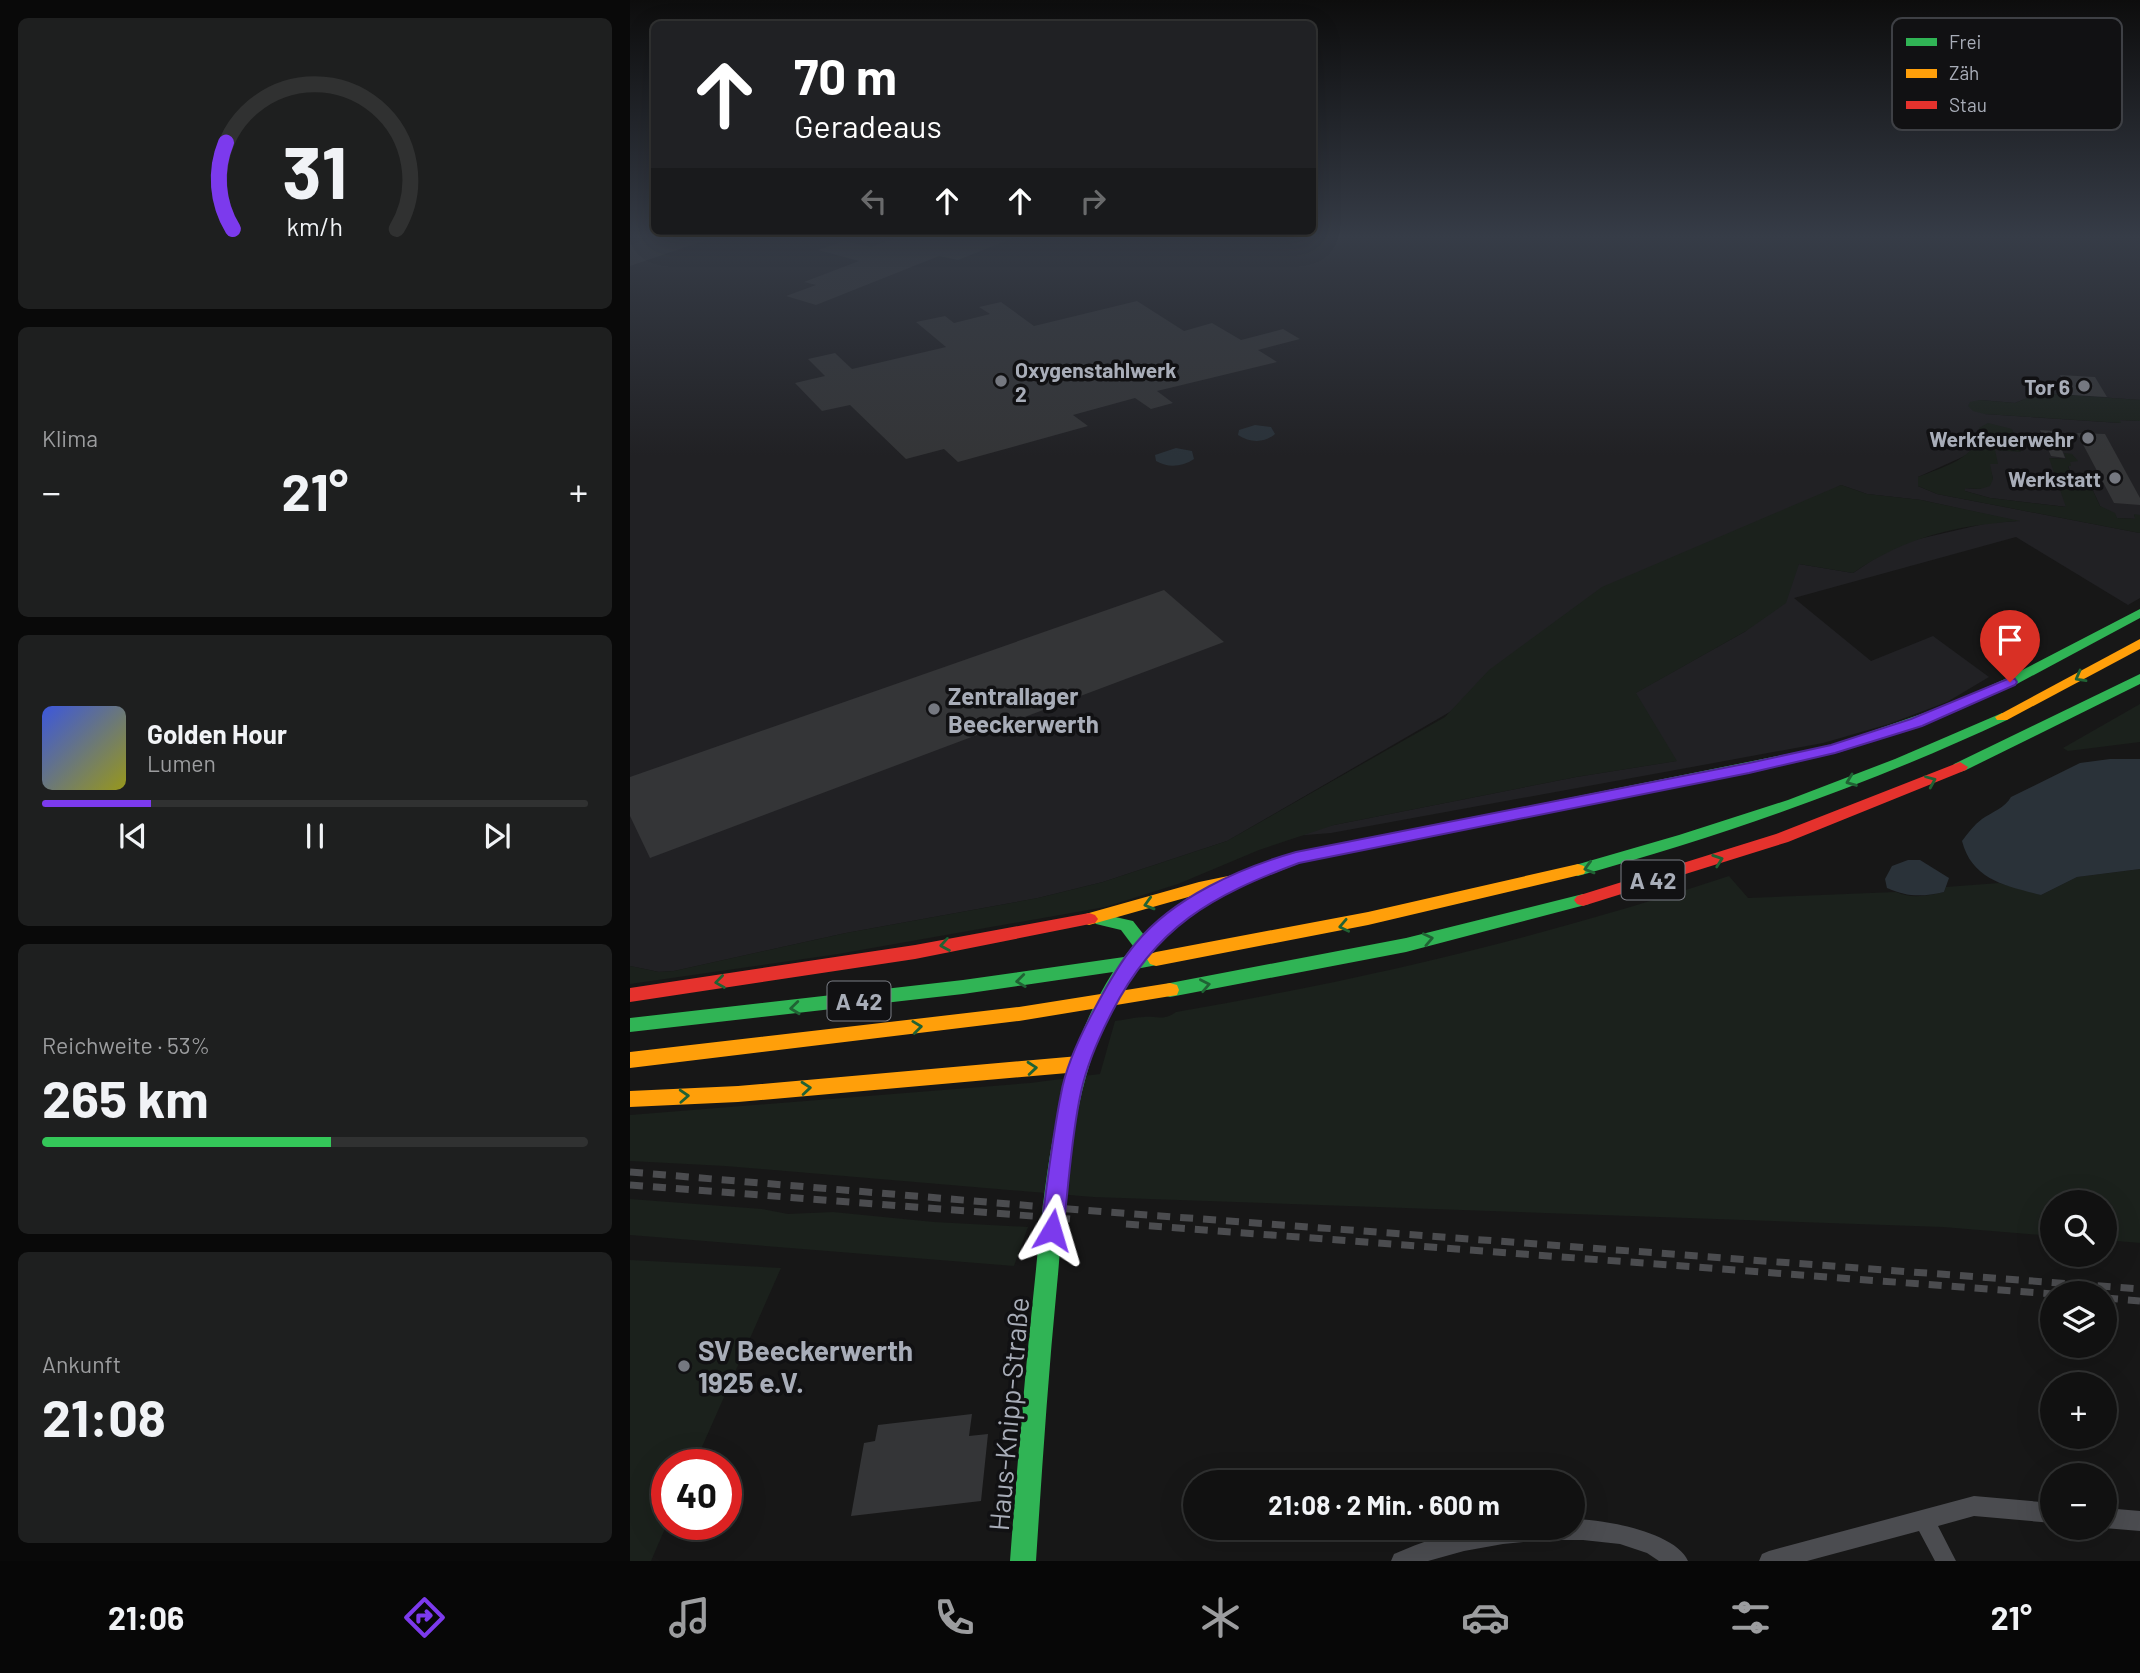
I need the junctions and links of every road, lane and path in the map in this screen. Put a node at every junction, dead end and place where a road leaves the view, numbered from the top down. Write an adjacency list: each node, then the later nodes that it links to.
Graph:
1 (2140, 613): 4 (main road)
2 (2140, 643): 8 (main road, A 42, one-way to 8)
3 (2140, 678): 9 (main road, A 42, one-way to 3)
4 (1238, 880): 5 (main road, one-way to 5); 6 (main road, Haus-Knipp-Straße)
5 (1084, 920): 6 (main road); 7 (main road, one-way to 7)
6 (1143, 946): 10 (main road, Haus-Knipp-Straße)
7 (630, 995)
8 (630, 1025)
9 (630, 1060)
10 (1079, 1064): 11 (main road, one-way to 10); 16 (main road, Haus-Knipp-Straße)
11 (630, 1099)
12 (2040, 1512): 13 (street)
13 (1924, 1519): 19 (street); 20 (street)
14 (2117, 1519): 15 (street)
15 (2140, 1521)
16 (1023, 1561)
17 (1402, 1561): 18 (street)
18 (1678, 1561)
19 (1769, 1561)
20 (1946, 1561)

